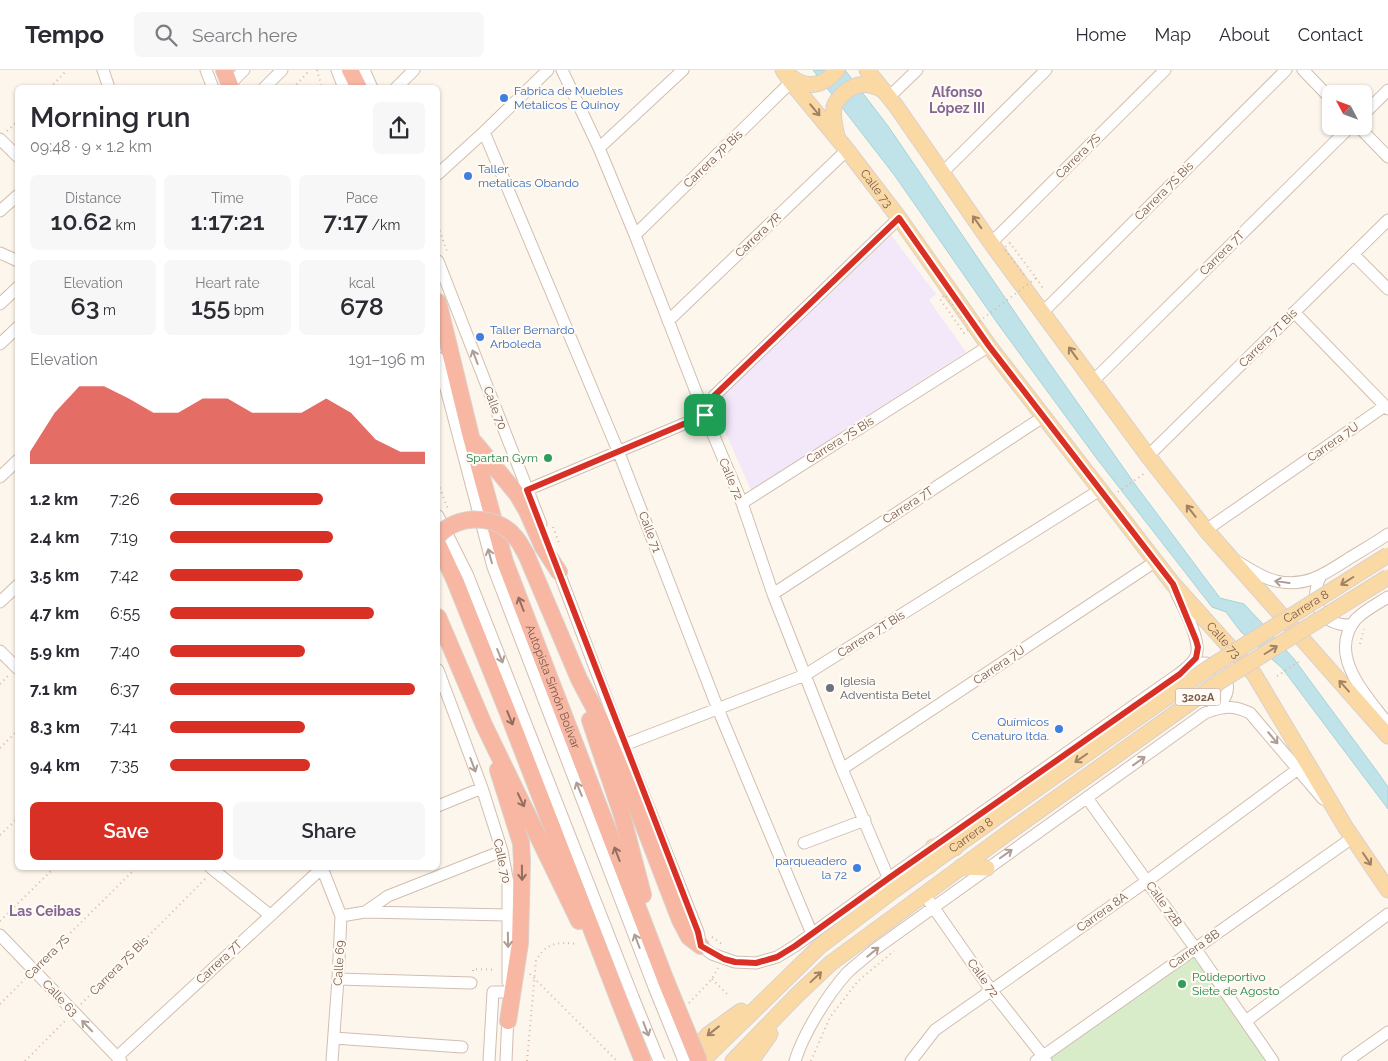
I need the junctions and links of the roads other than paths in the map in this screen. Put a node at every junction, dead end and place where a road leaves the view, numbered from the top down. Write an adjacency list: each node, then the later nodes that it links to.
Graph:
1 (103, 70): 18 (street)
2 (206, 70): 19 (street)
3 (282, 70): 20 (street)
4 (337, 70): 21 (street)
5 (350, 70): 22 (highway)
6 (364, 70): 23 (street)
7 (414, 70): 24 (street)
8 (548, 70): 29 (street)
9 (562, 70): 34 (street, Calle 72)
10 (683, 70): 34 (street)
11 (837, 70): 17 (main road)
12 (917, 70): 25 (street)
13 (1046, 70): 39 (street)
14 (1165, 70): 45 (street, Carrera 7S)
15 (1286, 70): 54 (street, Carrera 7S Bis)
16 (1303, 70): 26 (street)
17 (790, 77): 33 (main road, Calle 73, one-way to 33); 44 (street, Carrera 7P Bis)
18 (108, 85)
19 (212, 85)
20 (267, 85)
21 (343, 85)
22 (358, 85)
23 (371, 85)
24 (399, 85)
25 (878, 86): 33 (main road); 39 (main road)
26 (1322, 90)
27 (1388, 90): 28 (street)
28 (1372, 106)
29 (484, 132): 38 (street); 66 (street, Calle 71)
30 (1343, 135): 61 (street, Carrera 7T)
31 (1367, 135): 37 (street)
32 (1, 137): 36 (street)
33 (837, 137): 35 (main road, Calle 73)
34 (599, 148): 44 (street, Calle 72)
35 (847, 150): 42 (main road, Calle 73); 56 (street, Carrera 7R)
36 (15, 153)
37 (1388, 157)
38 (440, 172)
39 (943, 172): 45 (main road, one-way to 39)
40 (15, 197): 41 (street)
41 (0, 211)
42 (899, 218): 59 (main road, Calle 73); 63 (street)
43 (1388, 220): 47 (street, Carrera 7T Bis)
44 (635, 235): 56 (street, Calle 72)
45 (992, 243): 54 (main road)
46 (0, 253): 48 (street)
47 (1353, 254): 50 (street); 55 (street, Carrera 7T Bis)
48 (15, 260)
49 (440, 266): 70 (street, Calle 70, one-way to 49)
50 (1388, 289)
51 (15, 290): 52 (street)
52 (0, 304)
53 (440, 310): 65 (highway, Autopista Simón Bolívar)
54 (1043, 312): 61 (main road, one-way to 54)
55 (1294, 312): 62 (street); 67 (street, Carrera 7T Bis)
56 (668, 321): 63 (street, Calle 72)
57 (15, 330): 58 (street)
58 (0, 344)
59 (989, 346): 64 (main road, Calle 73); 72 (street, Carrera 7S Bis)
60 (440, 366): 138 (street, one-way to 60)
61 (1093, 381): 67 (main road)
62 (1387, 408): 74 (street, Carrera 7U)
63 (705, 415): 66 (street); 72 (street, Calle 72)
64 (1043, 417): 71 (main road, Calle 73); 86 (street, Carrera 7T)
65 (471, 437): 81 (highway); 138 (highway, Autopista Simón Bolívar, one-way to 65)
66 (619, 453): 70 (street); 97 (street, Calle 71)
67 (1148, 456): 74 (main road, one-way to 67)
68 (15, 463): 69 (street)
69 (0, 477)
70 (527, 490): 81 (street, Calle 70)
71 (1100, 490): 80 (main road, Calle 73); 95 (street, Carrera 7T Bis)
72 (742, 503): 86 (street, Calle 72)
73 (440, 520): 142 (street, one-way to 142)
74 (1206, 530): 79 (main road)
75 (1388, 534): 82 (street, Carrera 8)
76 (440, 535): 96 (highway, bridge)
77 (440, 548): 142 (highway, one-way to 142)
78 (1388, 555): 112 (main road, Carrera 8 / 3202A, one-way to 112, bridge)
79 (1230, 557): 82 (street, Carrera 8, one-way to 79); 101 (main road, one-way to 79)
80 (1156, 561): 84 (main road, Calle 73); 103 (street, Carrera 7U)
81 (559, 572): 102 (street, Calle 70)
82 (1320, 577): 90 (street)
83 (1388, 577): 115 (main road, Carrera 8 / 3202A, one-way to 83, bridge)
84 (1173, 584): 93 (street, Carrera 8); 109 (main road, Calle 73)
85 (15, 588): 88 (street)
86 (773, 594): 95 (street, Calle 72)
87 (1388, 597): 90 (street)
88 (0, 602)
89 (440, 622): 100 (highway)
90 (1352, 625): 99 (street)
91 (0, 651): 92 (street)
92 (15, 666)
93 (1180, 674): 98 (street); 111 (street, Carrera 8)
94 (440, 675): 105 (street, Calle 70, one-way to 105)
95 (805, 675): 97 (street, Carrera 7T Bis); 103 (street, Calle 72)
96 (580, 679): 132 (highway); 138 (highway)
97 (718, 709): 102 (street, Carrera 7T Bis); 130 (street, Calle 71)
98 (1205, 713): 104 (street, one-way to 104); 106 (street, one-way to 98)
99 (1386, 719)
100 (484, 725): 134 (highway, one-way to 134); 142 (highway, one-way to 142)
101 (1388, 736)
102 (624, 745): 132 (street, Calle 70)
103 (842, 768): 108 (street, Calle 72)
104 (1298, 769): 109 (street); 120 (street, Carrera 8A)
105 (482, 788): 107 (street); 113 (street, Calle 70)
106 (1087, 798): 116 (street, one-way to 106); 120 (street, Calle 72B)
107 (440, 805)
108 (865, 820): 110 (street); 121 (street, Calle 72)
109 (1349, 833): 122 (main road, Calle 73, one-way to 122); 133 (street, Carrera 8B)
110 (804, 843)
111 (933, 846): 112 (main road); 114 (main road); 121 (street, Carrera 8)
112 (955, 848): 114 (main road, Carrera 8)
113 (502, 851): 125 (street); 129 (street, Calle 70)
114 (929, 866): 121 (main road, Carrera 8)
115 (961, 867): 116 (main road); 123 (main road, Carrera 8)
116 (986, 868): 124 (street)
117 (213, 870): 127 (street)
118 (320, 870): 127 (street, Carrera 7T)
119 (323, 870): 128 (street, Calle 69)
120 (1147, 881): 133 (street, Calle 72B); 139 (street, Carrera 8A)
121 (892, 884): 130 (street, Carrera 8); 136 (main road, Carrera 8)
122 (1388, 890)
123 (924, 893): 124 (street, Calle 72); 141 (main road, Carrera 8, one-way to 123)
124 (933, 907): 139 (street, Calle 72); 161 (street, one-way to 124)
125 (365, 912): 128 (street); 129 (street)
126 (1388, 914): 143 (street)
127 (270, 915): 150 (street, Carrera 7T)
128 (341, 916): 135 (street, Calle 69)
129 (507, 916): 134 (street, Calle 70, one-way to 134)
130 (812, 934): 132 (street, Carrera 8)
131 (0, 935): 150 (street, Calle 63, one-way to 131)
132 (701, 946)
133 (1195, 948): 143 (street, Calle 72B); 151 (street, Carrera 8B)
134 (512, 971): 140 (street, Calle 70); 144 (highway)
135 (338, 980): 137 (street); 146 (street, Calle 69)
136 (781, 982): 157 (main road, one-way to 157); 158 (main road, Carrera 8)
137 (471, 983)
138 (660, 984): 157 (street, bridge); 158 (highway, Autopista Simón Bolívar, bridge)
139 (991, 990): 151 (street, Calle 72); 162 (street, Carrera 8A)
140 (508, 992): 144 (street, Calle 70); 148 (street)
141 (796, 995): 159 (main road, Carrera 8); 160 (main road)
142 (627, 1000): 155 (highway, bridge); 156 (street, one-way to 156, bridge)
143 (1246, 1020): 163 (street, Calle 72B)
144 (508, 1021): 147 (street, Calle 70)
145 (1388, 1032): 164 (street)
146 (334, 1038): 149 (street); 152 (street, Calle 69)
147 (507, 1043): 148 (street); 154 (street, Calle 70)
148 (490, 1046): 153 (street)
149 (462, 1047)
150 (119, 1059)
151 (1042, 1059)
152 (332, 1061)
153 (489, 1061)
154 (506, 1061)
155 (643, 1061)
156 (659, 1061)
157 (683, 1061)
158 (700, 1061)
159 (733, 1061)
160 (750, 1061)
161 (795, 1061)
162 (911, 1061)
163 (1273, 1061)
164 (1348, 1061)

